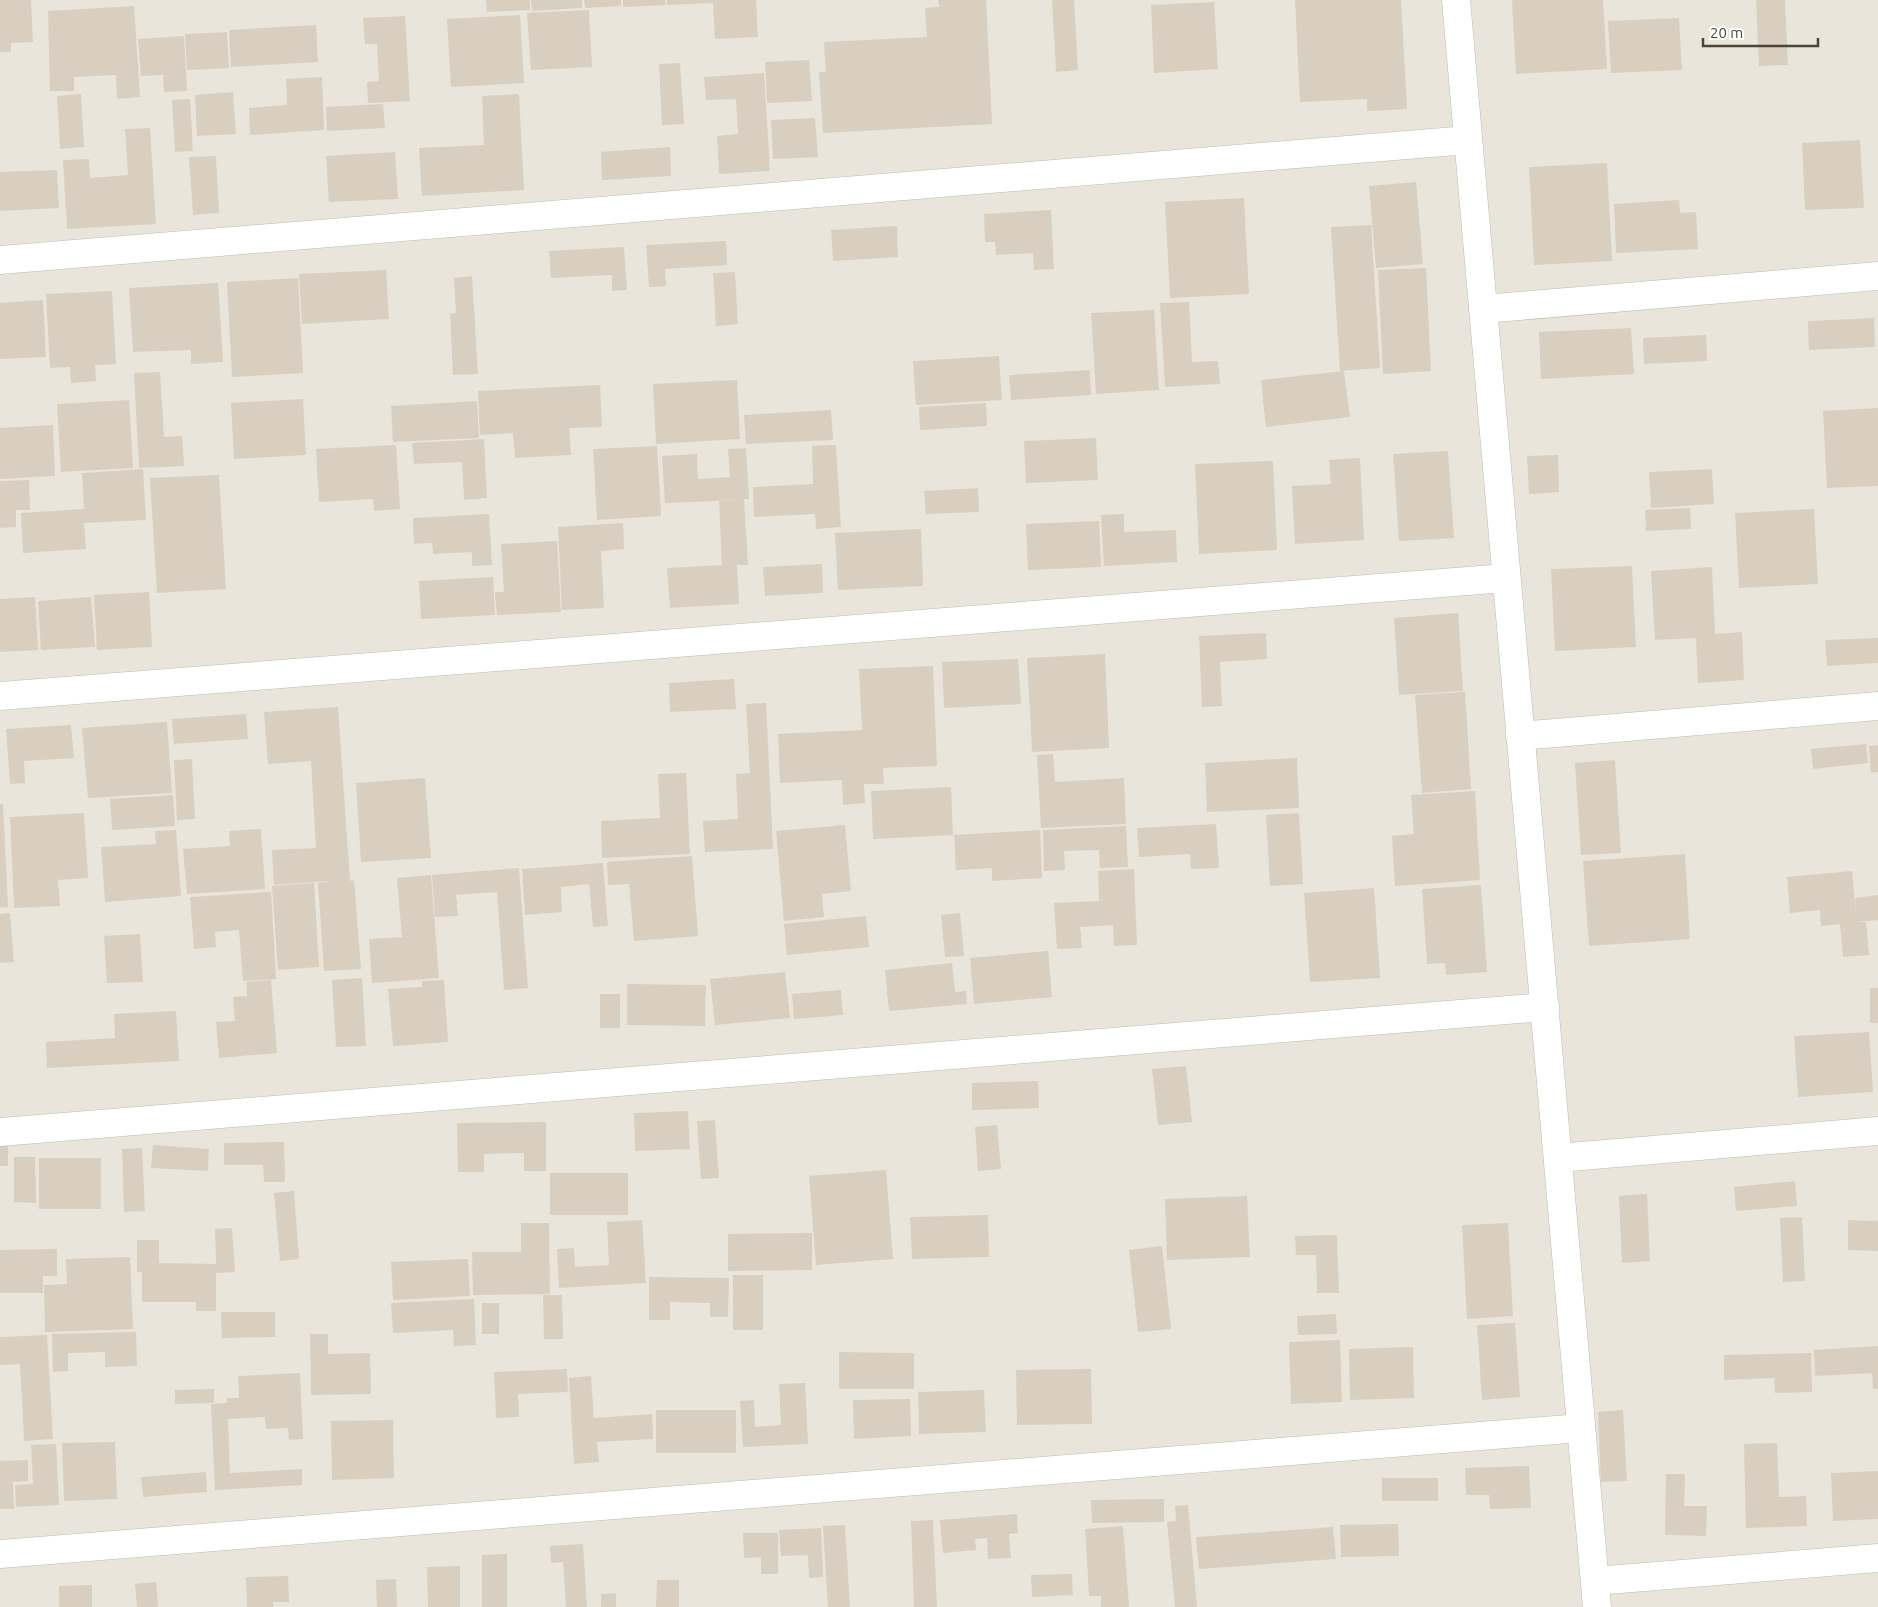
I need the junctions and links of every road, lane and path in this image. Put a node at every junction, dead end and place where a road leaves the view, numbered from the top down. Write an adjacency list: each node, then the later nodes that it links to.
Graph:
1 (1456, 0): 2 (street)
2 (1468, 140): 3 (street); 5 (street)
3 (0, 260)
4 (1878, 276): 5 (street)
5 (1483, 309): 6 (street)
6 (1506, 578): 7 (street); 9 (street)
7 (0, 696)
8 (1878, 706): 9 (street)
9 (1520, 736): 10 (street)
10 (1544, 1007): 12 (street); 13 (street)
11 (1878, 1131): 13 (street)
12 (0, 1132)
13 (1558, 1158): 14 (street)
14 (1581, 1428): 15 (street); 17 (street)
15 (0, 1554)
16 (1878, 1558): 17 (street)
17 (1596, 1594)

